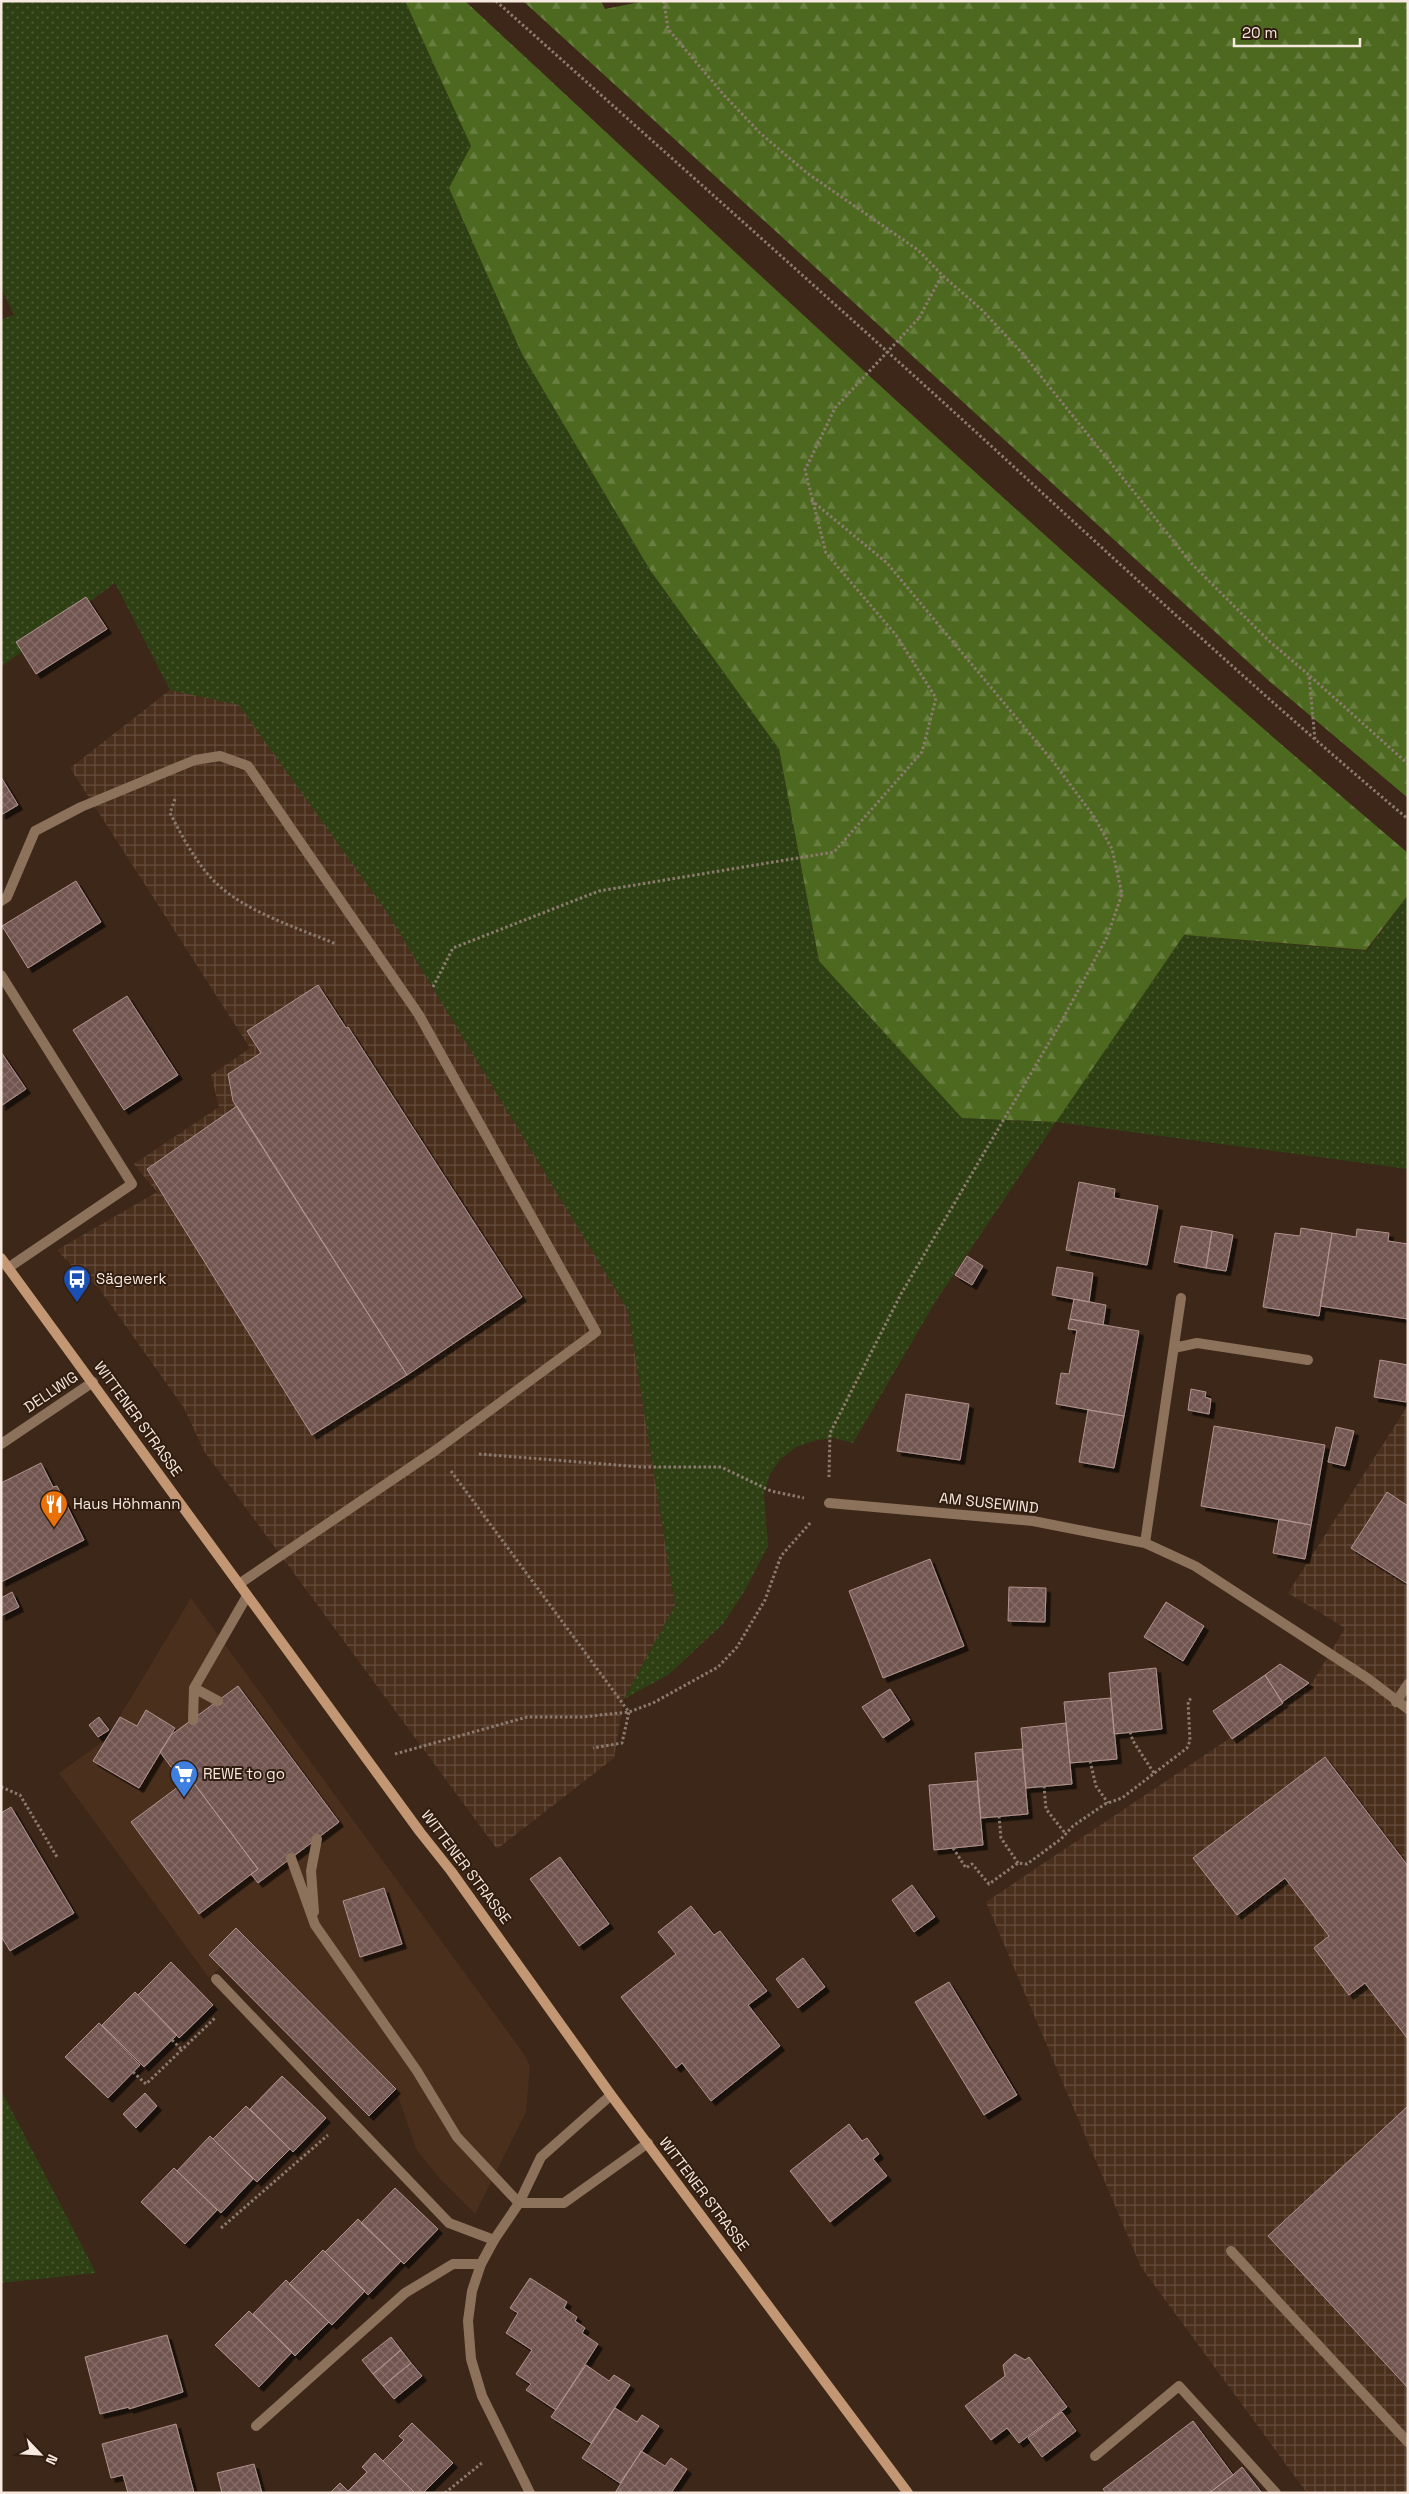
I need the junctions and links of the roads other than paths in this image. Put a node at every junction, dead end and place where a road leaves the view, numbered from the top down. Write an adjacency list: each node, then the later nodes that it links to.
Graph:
1 (1, 901): 12 (street)
2 (1, 975): 4 (street)
3 (1, 1258): 4 (main road, WITTENER STRASSE)
4 (8, 1268): 8 (main road, WITTENER STRASSE)
5 (1181, 1298): 6 (street)
6 (1174, 1348): 7 (street); 11 (street)
7 (1308, 1360)
8 (93, 1382): 9 (street, DELLWIG); 12 (main road, WITTENER STRASSE)
9 (1, 1444)
10 (829, 1502): 11 (street, AM SUSEWIND)
11 (1145, 1543): 17 (street, AM SUSEWIND)
12 (238, 1584): 13 (main road, WITTENER STRASSE)
13 (247, 1596): 15 (street); 24 (main road, WITTENER STRASSE)
14 (1408, 1684): 17 (street)
15 (194, 1688): 16 (street); 19 (street)
16 (218, 1702)
17 (1396, 1702): 18 (street, AM SUSEWIND)
18 (1408, 1709)
19 (193, 1720)
20 (317, 1839): 22 (street)
21 (291, 1858): 22 (street)
22 (314, 1925): 26 (street)
23 (216, 1979): 27 (street)
24 (611, 2095): 25 (main road, WITTENER STRASSE); 26 (street)
25 (648, 2143): 26 (street); 34 (main road, WITTENER STRASSE)
26 (519, 2203): 27 (street)
27 (494, 2240): 29 (street)
28 (1231, 2251): 31 (street)
29 (482, 2264): 30 (street); 33 (street)
30 (256, 2426)
31 (1408, 2442)
32 (1095, 2456): 35 (street)
33 (530, 2493)
34 (908, 2493)
35 (1276, 2493)

